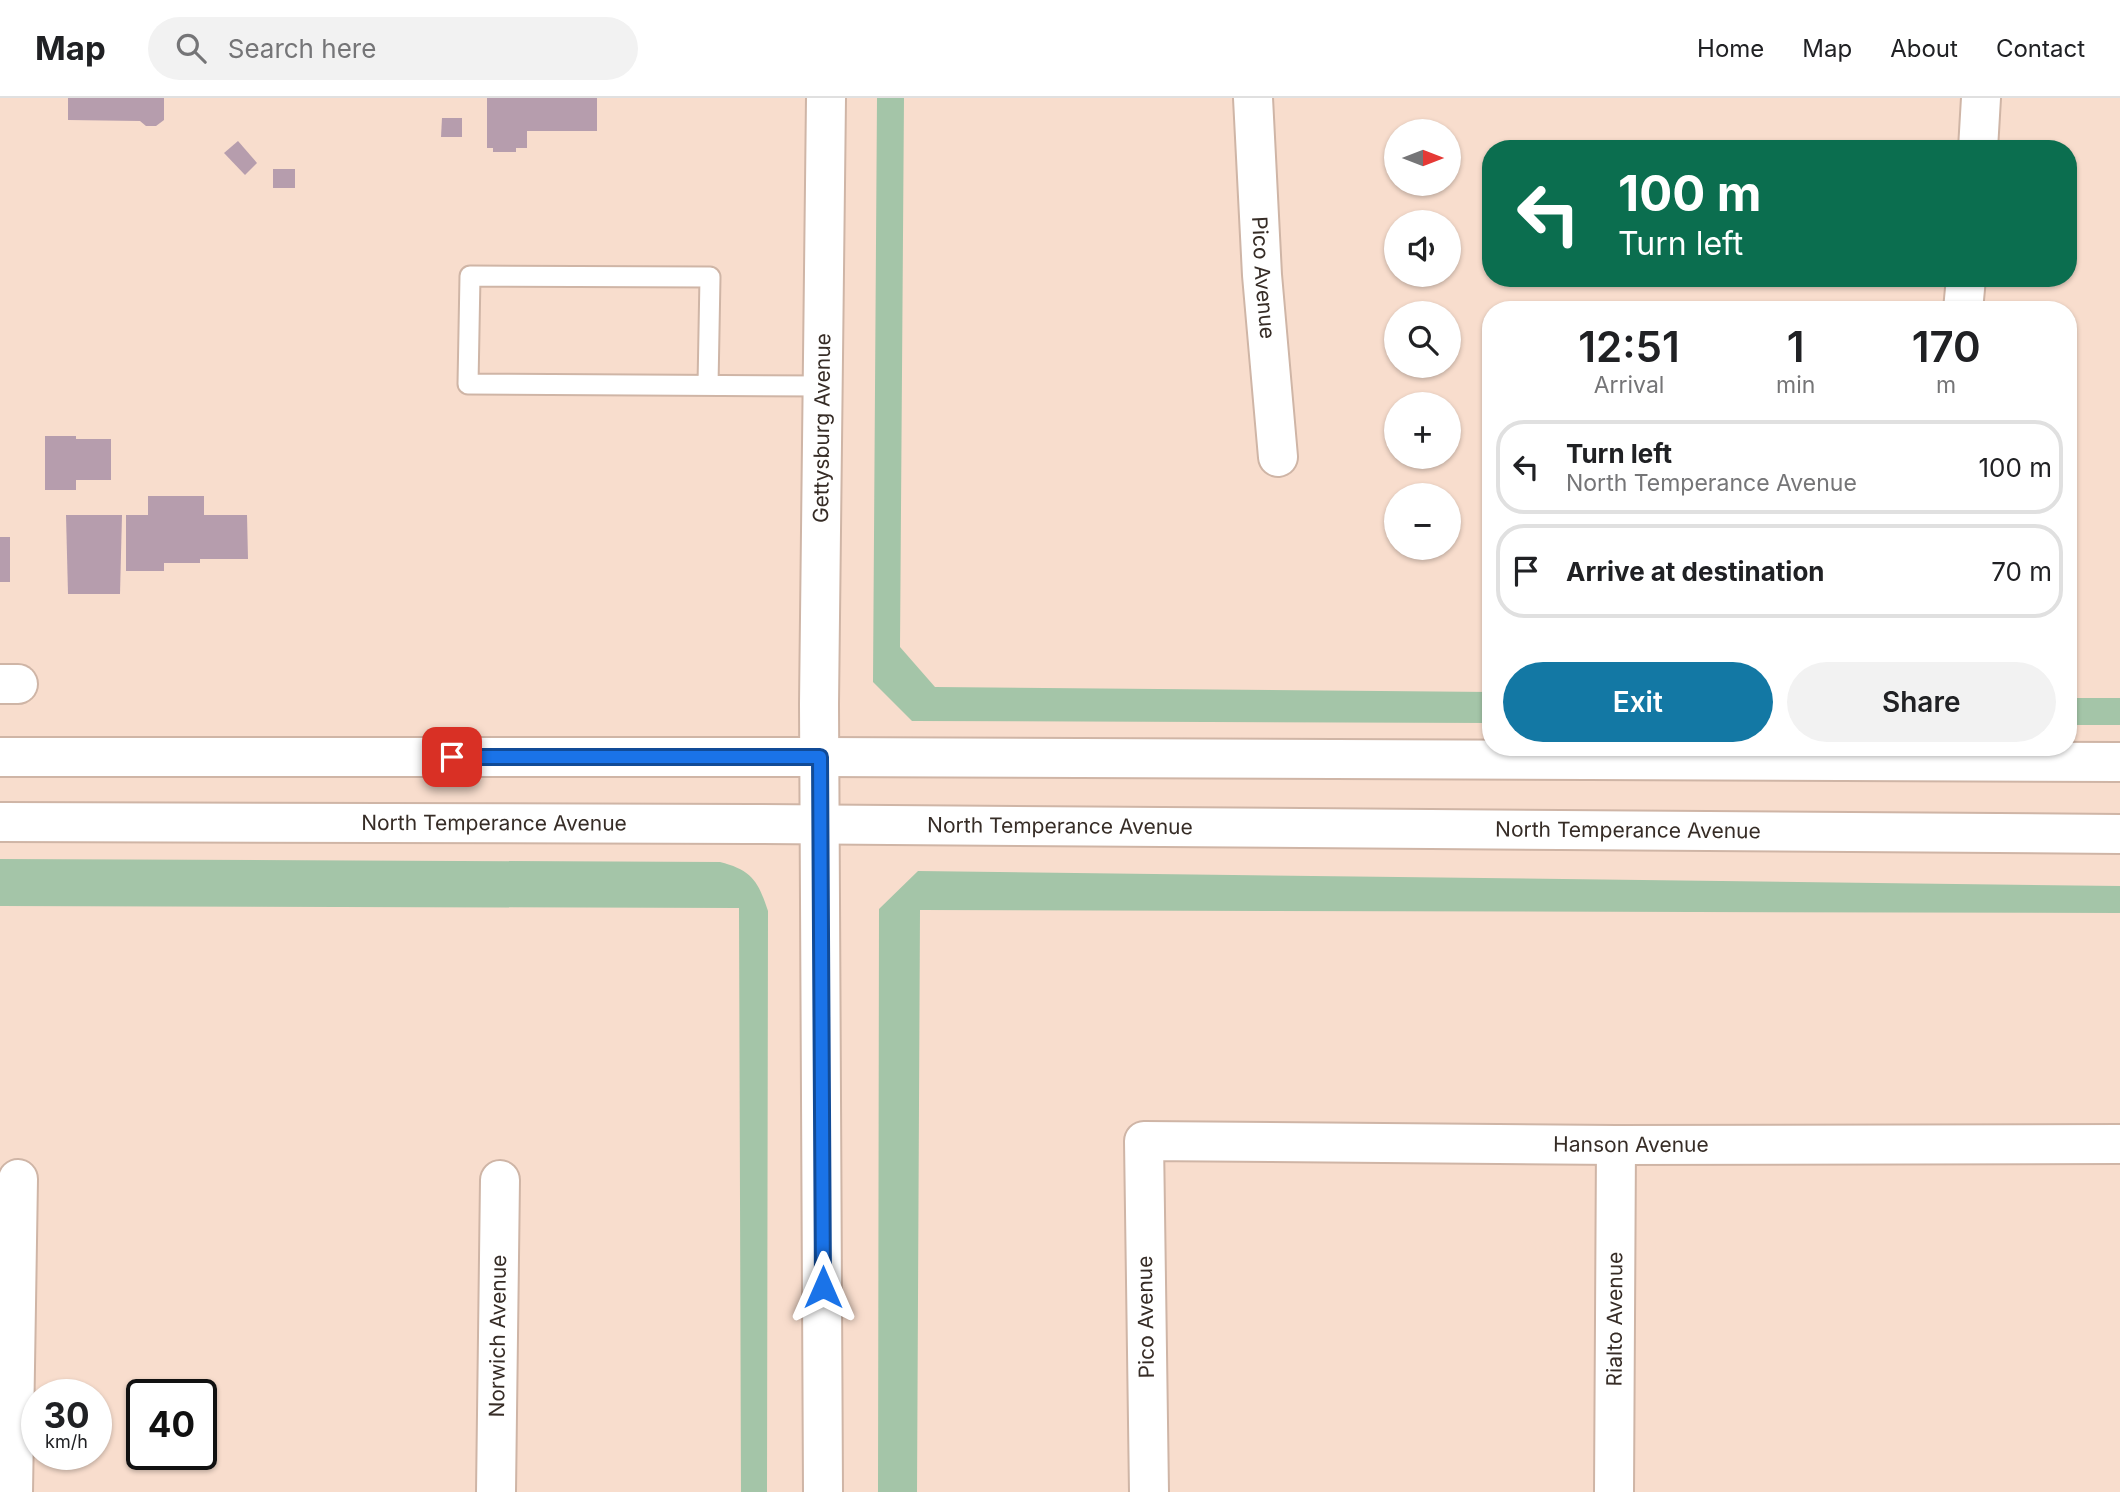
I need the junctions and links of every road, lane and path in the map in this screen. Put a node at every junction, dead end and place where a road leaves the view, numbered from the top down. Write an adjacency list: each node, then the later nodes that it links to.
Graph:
1 (826, 98): 6 (main road, Gettysburg Avenue)
2 (1253, 98): 7 (main road, Pico Avenue)
3 (1980, 98): 4 (main road)
4 (1978, 140)
5 (708, 385): 5 (lane); 6 (lane)
6 (824, 386): 9 (main road, Gettysburg Avenue)
7 (1278, 457)
8 (0, 757): 9 (main road)
9 (820, 757): 10 (main road); 12 (main road, Gettysburg Avenue)
10 (2120, 762)
11 (0, 822): 12 (main road, North Temperance Avenue)
12 (821, 825): 13 (main road, North Temperance Avenue); 21 (main road, Gettysburg Avenue)
13 (2120, 834)
14 (1144, 1141): 16 (main road, Hanson Avenue); 22 (main road, Pico Avenue)
15 (2120, 1144): 16 (main road, Hanson Avenue)
16 (1616, 1145): 23 (main road, Rialto Avenue)
17 (18, 1179): 19 (main road)
18 (500, 1180): 20 (main road, Norwich Avenue)
19 (13, 1492)
20 (496, 1492)
21 (823, 1492)
22 (1149, 1492)
23 (1614, 1492)

